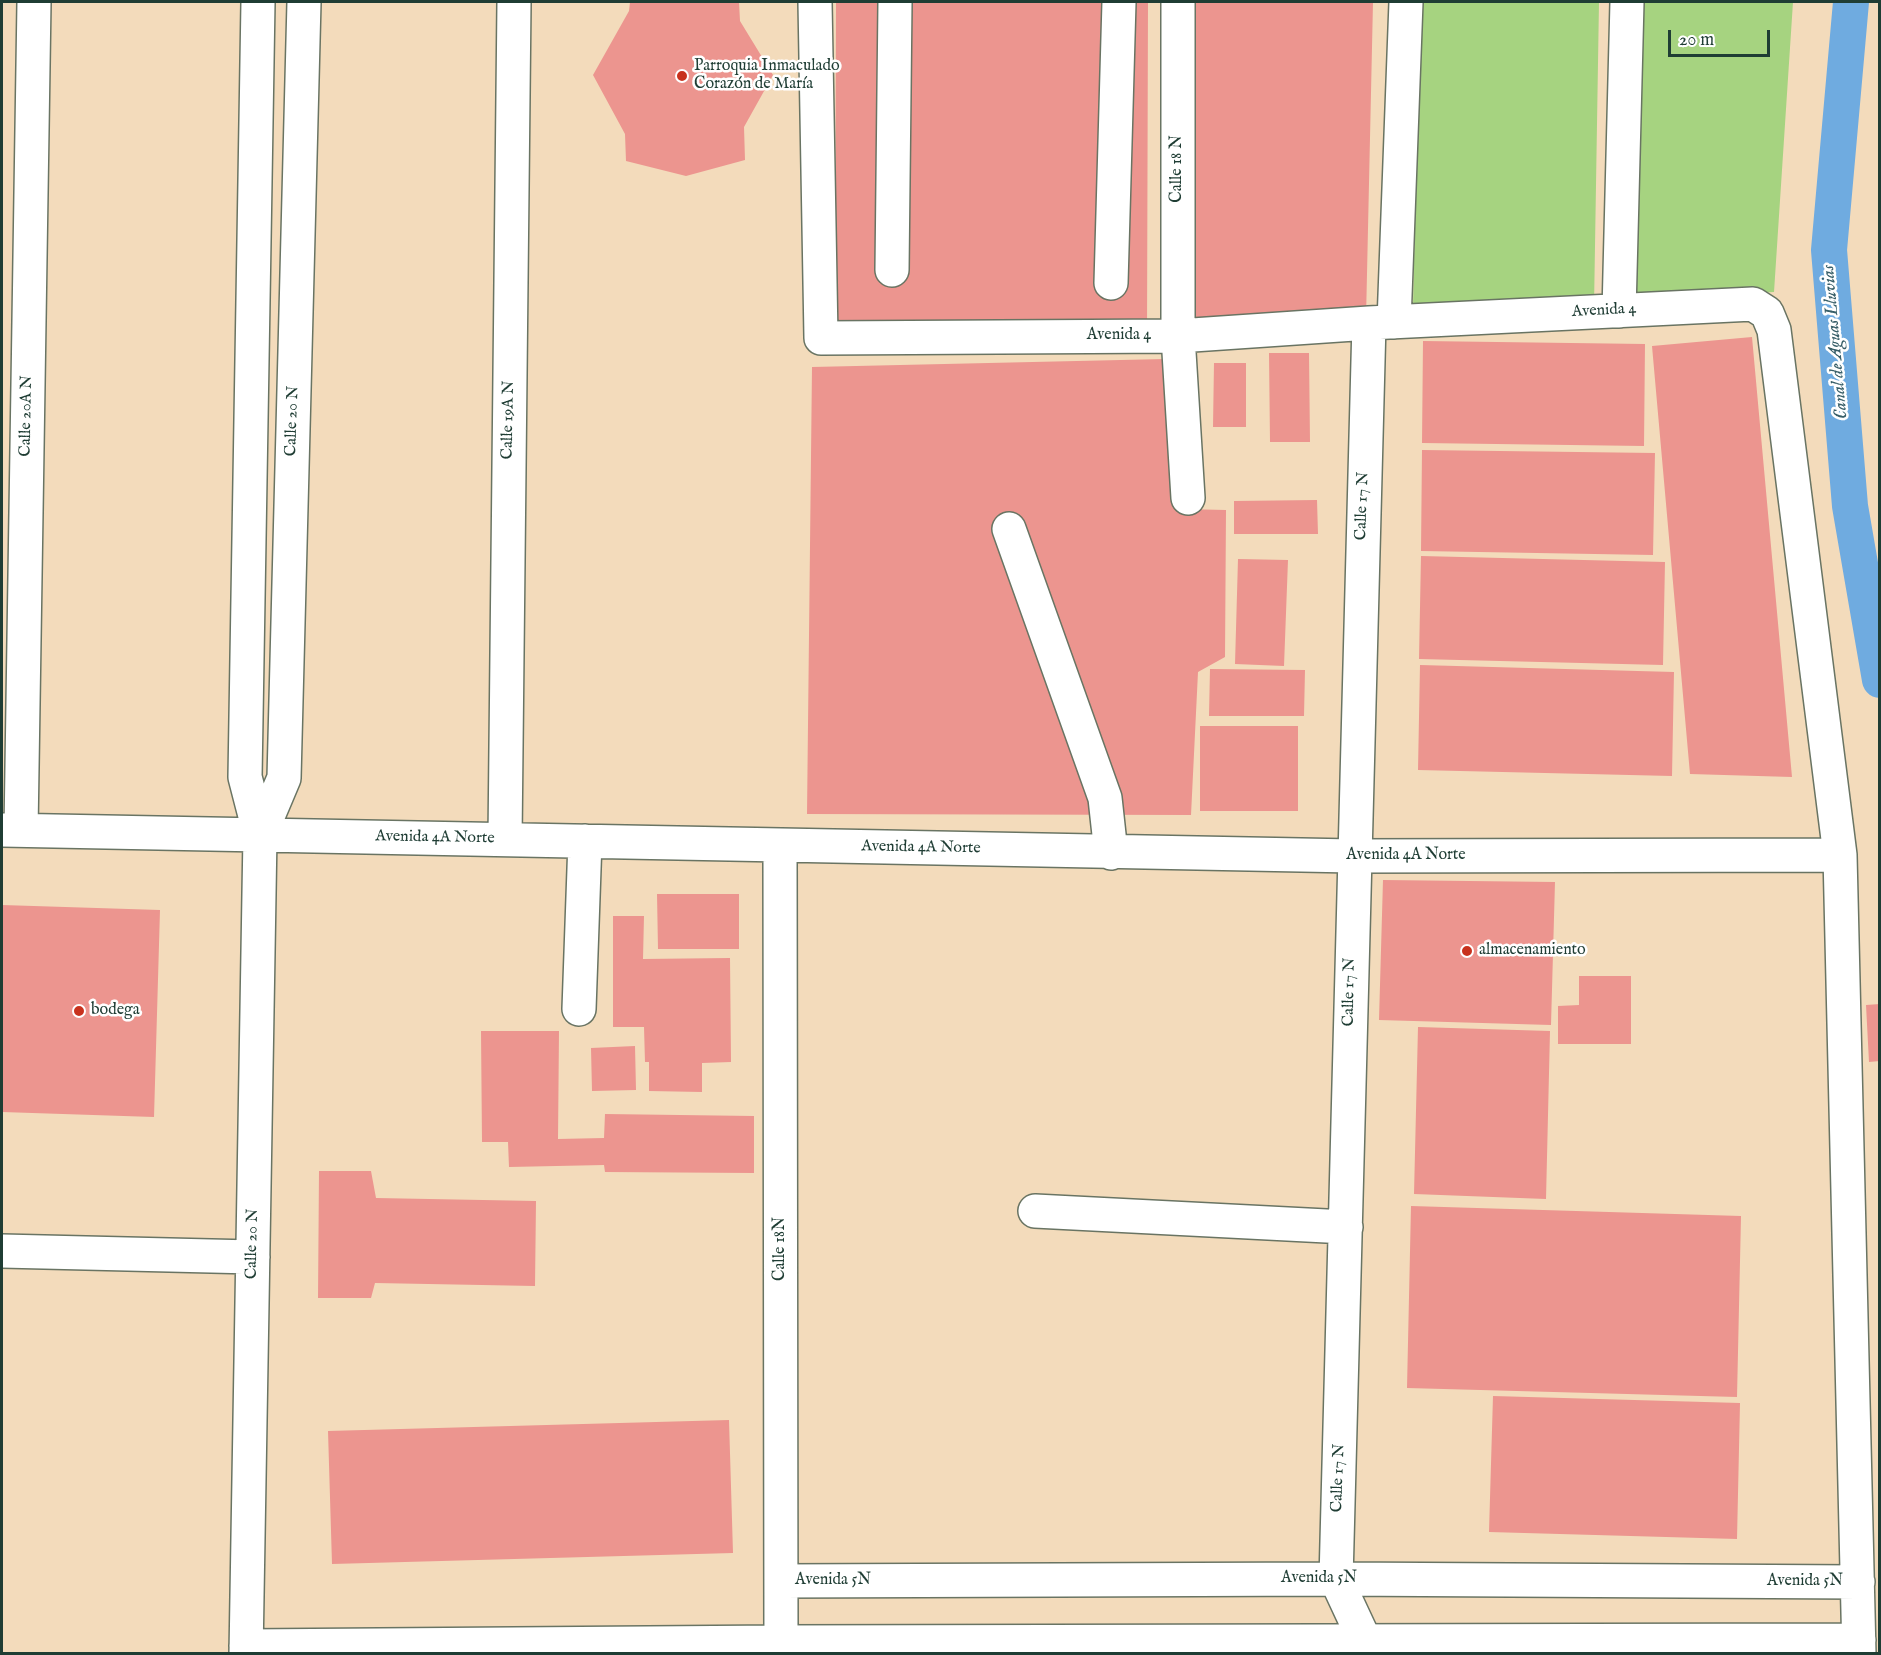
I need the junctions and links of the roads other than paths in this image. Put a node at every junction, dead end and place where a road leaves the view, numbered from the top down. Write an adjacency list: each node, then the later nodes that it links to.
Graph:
1 (34, 2): 18 (street, Calle 20A N)
2 (258, 2): 19 (street, Calle 20 N)
3 (304, 2): 19 (street, Calle 20 N)
4 (514, 2): 20 (street, Calle 19A N)
5 (815, 2): 15 (street, Avenida 4)
6 (895, 2): 11 (street)
7 (1119, 2): 12 (street)
8 (1178, 2): 15 (street, Calle 18 N)
9 (1406, 2): 14 (street, Calle 17 N)
10 (1627, 2): 13 (street)
11 (892, 270)
12 (1112, 283)
13 (1619, 310): 14 (street, Avenida 4); 24 (street, Avenida 4)
14 (1381, 322): 15 (street, Avenida 4); 25 (street, Calle 17 N)
15 (1178, 336): 16 (street, Calle 18 N)
16 (1188, 498)
17 (1009, 529): 23 (street)
18 (11, 830): 19 (street, Avenida 4A Norte)
19 (260, 835): 20 (street, Avenida 4A Norte); 30 (street, Calle 20 N)
20 (505, 839): 21 (street, Avenida 4A Norte)
21 (585, 841): 22 (street, Avenida 4A Norte); 26 (street)
22 (780, 845): 23 (street, Avenida 4A Norte); 32 (street, Calle 18N)
23 (1111, 853): 25 (street, Avenida 4A Norte)
24 (1840, 855): 25 (street, Avenida 4A Norte); 33 (street)
25 (1353, 856): 28 (street, Calle 17 N)
26 (579, 1009)
27 (1035, 1211): 28 (street)
28 (1346, 1227): 31 (street, Calle 17 N)
29 (2, 1251): 30 (street)
30 (253, 1257): 37 (street, Calle 20 N)
31 (1336, 1579): 32 (street, Avenida 5N); 33 (street, Avenida 5N); 34 (street, Calle 17 N)
32 (781, 1581): 36 (street, Calle 18N)
33 (1858, 1582): 35 (street)
34 (1368, 1647): 35 (street); 36 (street)
35 (1859, 1647)
36 (781, 1648): 37 (street)
37 (246, 1650)

